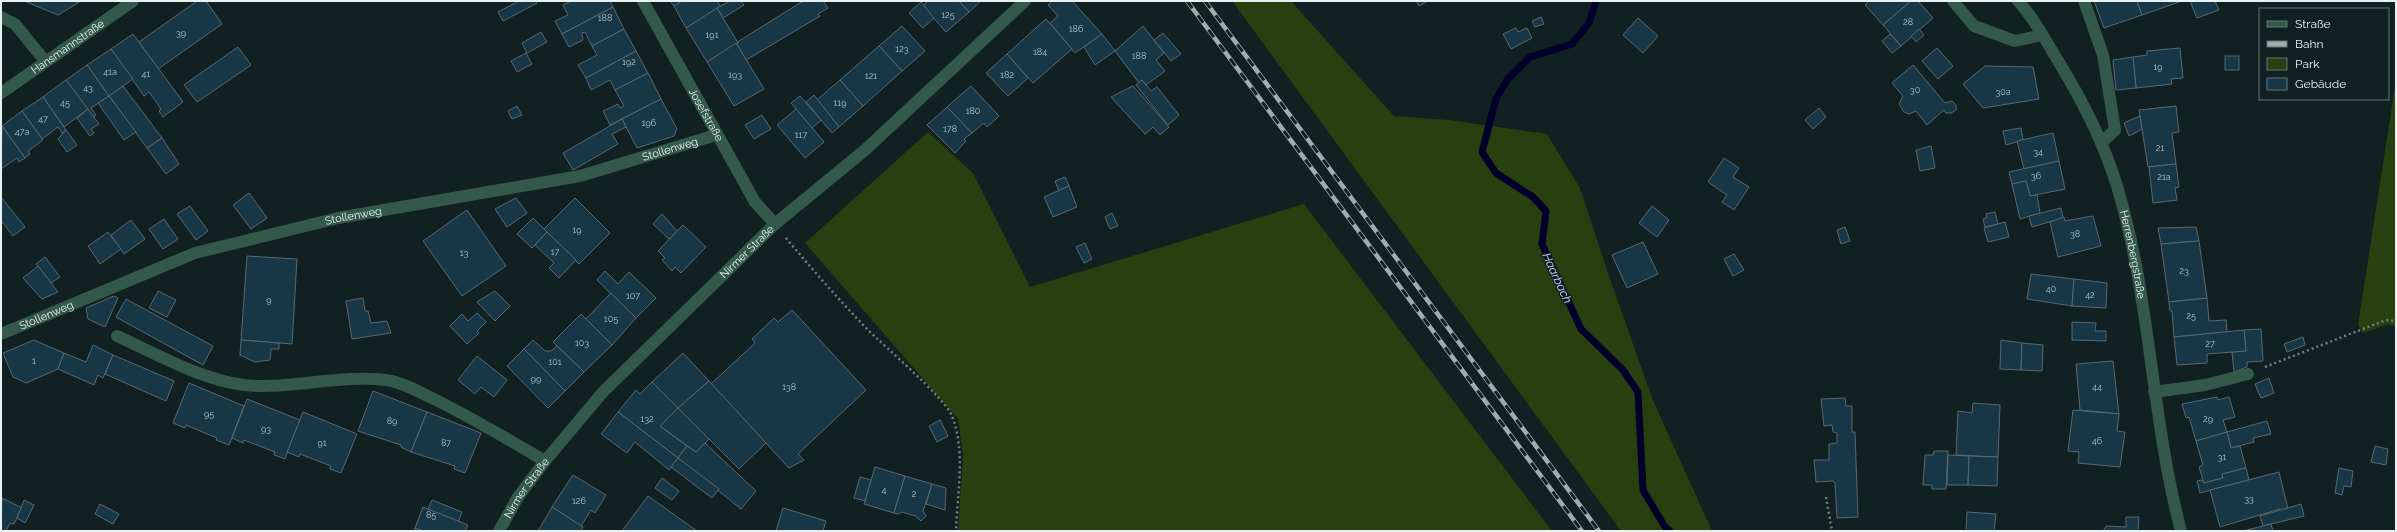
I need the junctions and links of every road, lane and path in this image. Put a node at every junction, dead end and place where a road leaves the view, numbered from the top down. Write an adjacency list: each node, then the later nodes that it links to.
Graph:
1 (133, 1): 9 (street, Hansmannstraße)
2 (643, 1): 11 (street, Josefstraße)
3 (1025, 1): 13 (street, Nirmer Straße)
4 (1952, 1): 8 (street)
5 (2018, 1): 8 (street, Herrenbergstraße)
6 (2084, 1): 12 (street)
7 (1, 17): 9 (street)
8 (2042, 35): 12 (street, Herrenbergstraße)
9 (45, 61): 10 (street, Hansmannstraße)
10 (1, 92)
11 (716, 135): 13 (street, Josefstraße); 15 (street, Stollenweg)
12 (2102, 142): 18 (street, Herrenbergstraße)
13 (775, 224): 19 (street, Nirmer Straße); 22 (path)
14 (2396, 321): 17 (path)
15 (1, 334)
16 (117, 336): 19 (street)
17 (2248, 374): 18 (street)
18 (2154, 392): 24 (street, Herrenbergstraße)
19 (545, 461): 21 (street, Nirmer Straße)
20 (1826, 497): 23 (path)
21 (499, 531)
22 (956, 531)
23 (1832, 531)
24 (2181, 531)

